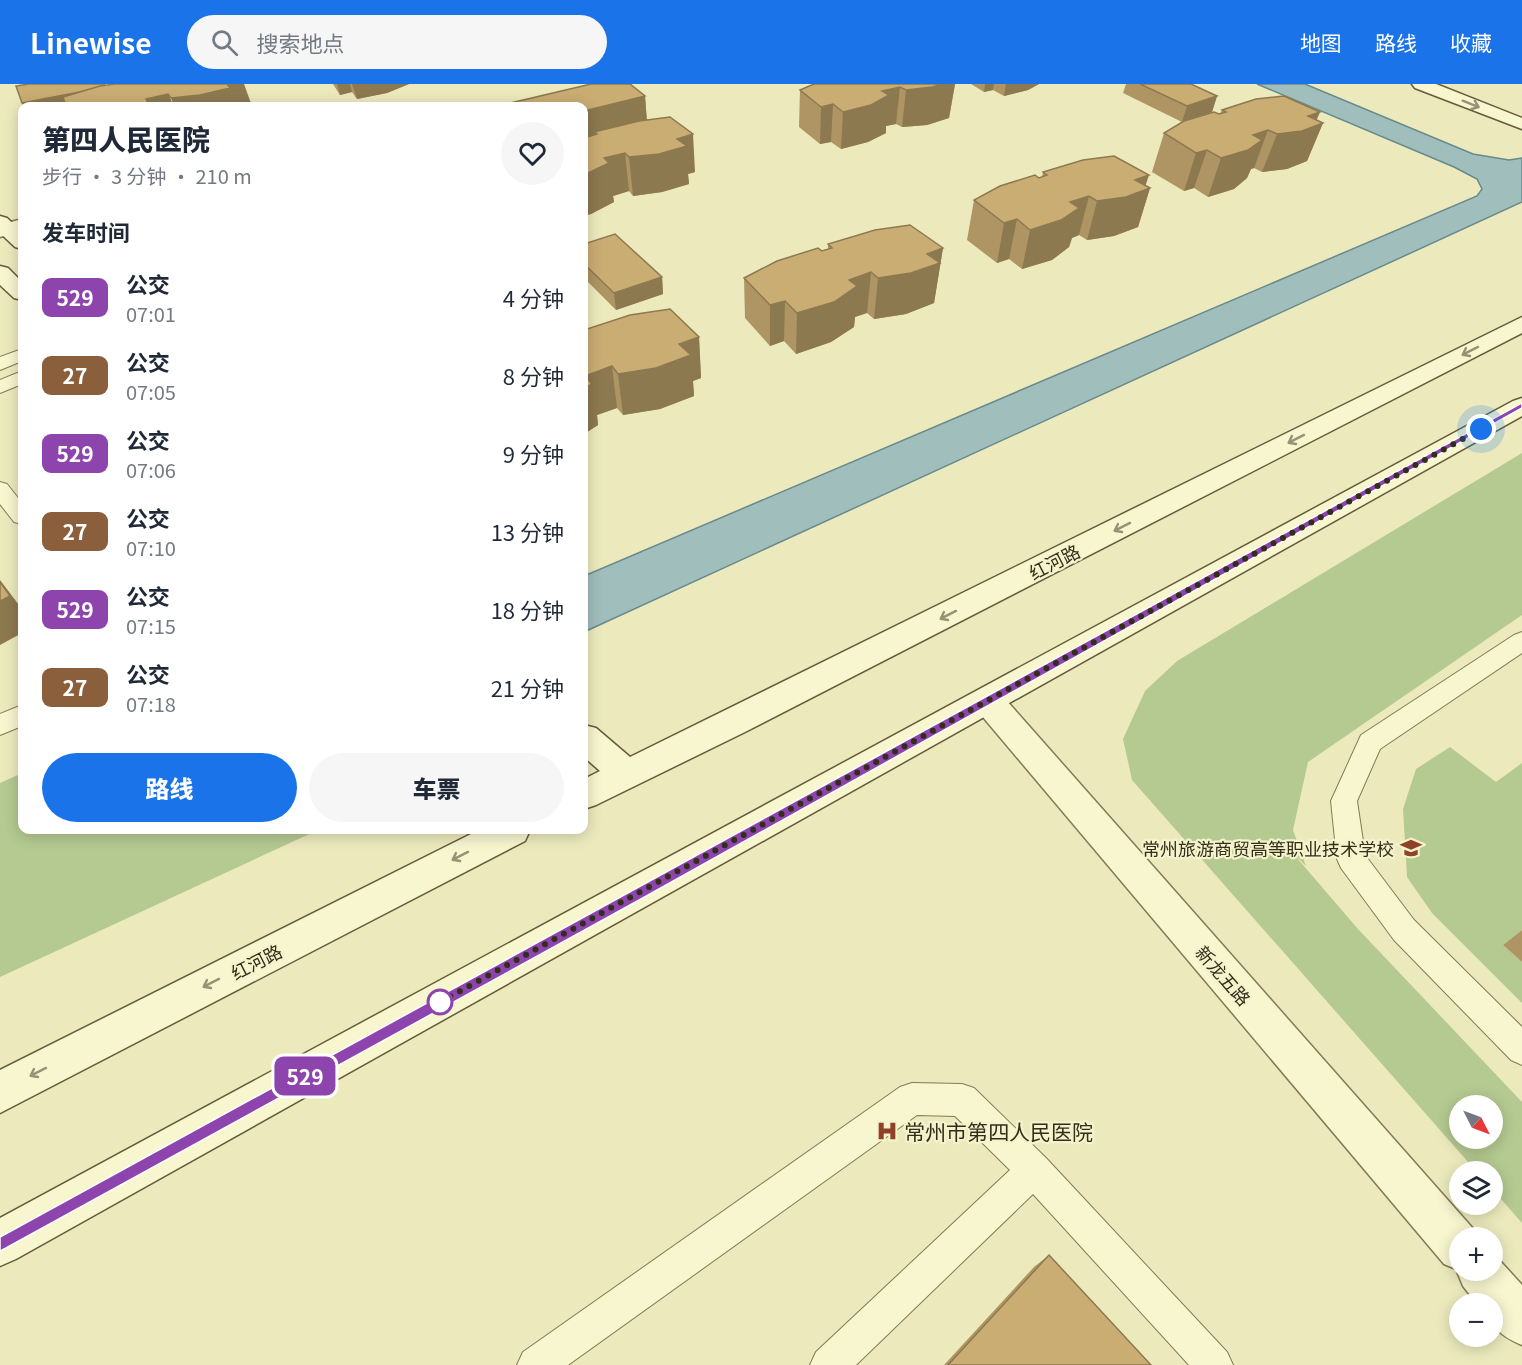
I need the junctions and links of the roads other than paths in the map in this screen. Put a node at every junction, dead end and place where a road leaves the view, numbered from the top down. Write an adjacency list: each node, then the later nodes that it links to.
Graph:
1 (1421, 84): 4 (street, one-way to 4)
2 (1461, 84): 3 (street)
3 (1522, 106)
4 (1522, 124)
5 (0, 273): 6 (street)
6 (18, 289)
7 (1522, 324): 20 (street, 红河路, one-way to 20)
8 (18, 357): 9 (lane)
9 (0, 364)
10 (18, 379): 11 (lane)
11 (0, 387)
12 (1522, 406): 16 (street)
13 (0, 489): 14 (lane)
14 (18, 512)
15 (1522, 641): 23 (lane)
16 (988, 701): 26 (street, 新龙五路); 27 (street)
17 (18, 717): 18 (lane)
18 (0, 725)
19 (588, 741): 20 (street)
20 (626, 774): 21 (street, 红河路)
21 (588, 793)
22 (504, 834): 24 (street, 红河路, one-way to 24)
23 (1522, 1049)
24 (0, 1092)
25 (1034, 1170): 30 (lane); 31 (lane); 32 (lane)
26 (1449, 1235)
27 (0, 1243)
28 (1488, 1281): 29 (street)
29 (1522, 1320)
30 (536, 1365)
31 (830, 1365)
32 (1214, 1365)

